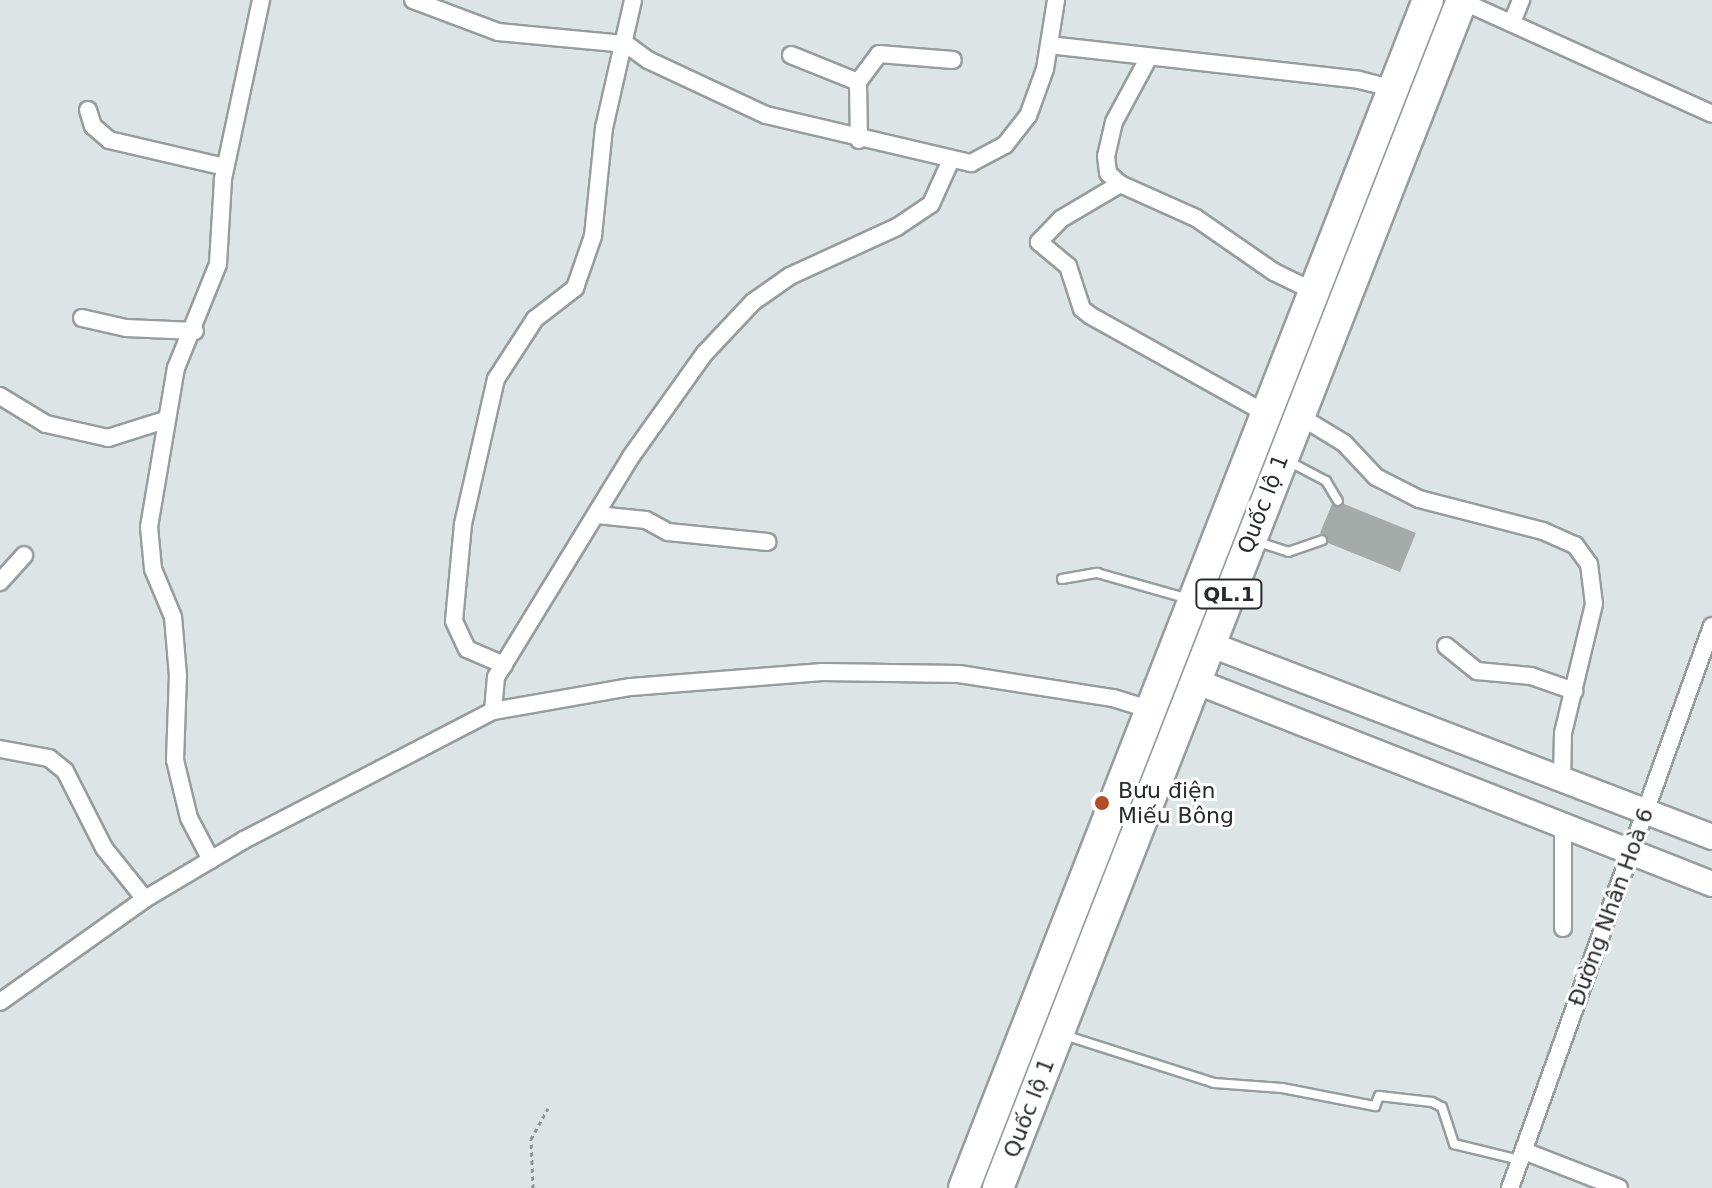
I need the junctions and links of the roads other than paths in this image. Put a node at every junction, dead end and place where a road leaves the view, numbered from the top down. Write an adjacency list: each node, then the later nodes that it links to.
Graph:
1 (261, 0): 20 (street)
2 (413, 0): 9 (street)
3 (633, 0): 9 (street)
4 (1056, 0): 10 (street)
5 (1428, 0): 15 (highway, Quốc lộ 1 / QL.1)
6 (1462, 0): 8 (street); 27 (highway, Quốc lộ 1 / QL.1)
7 (1521, 0): 8 (street)
8 (1513, 20): 17 (street)
9 (626, 44): 18 (street); 42 (street)
10 (1049, 45): 12 (street); 19 (street)
11 (791, 55): 14 (street)
12 (1149, 57): 15 (street); 21 (street)
13 (953, 60): 14 (street)
14 (858, 82): 18 (street)
15 (1394, 89): 22 (highway, Quốc lộ 1 / QL.1)
16 (88, 110): 20 (street)
17 (1712, 114)
18 (859, 140): 19 (street)
19 (951, 160): 31 (street)
20 (225, 167): 24 (street)
21 (1120, 184): 22 (street); 26 (street)
22 (1315, 292): 26 (highway, Quốc lộ 1 / QL.1)
23 (82, 318): 24 (street)
24 (195, 331): 28 (street)
25 (0, 396): 28 (street)
26 (1267, 414): 29 (highway, Quốc lộ 1 / QL.1)
27 (1298, 415): 29 (highway, Quốc lộ 1 / QL.1); 44 (street)
28 (165, 420): 54 (street)
29 (1268, 452): 30 (lane); 32 (highway, Quốc lộ 1 / QL.1); 38 (highway, Quốc lộ 1 / QL.1)
30 (1338, 501)
31 (597, 515): 34 (street); 42 (street)
32 (1250, 539): 33 (lane); 40 (highway, Quốc lộ 1 / QL.1)
33 (1322, 540)
34 (768, 542)
35 (24, 555): 37 (street)
36 (1062, 579): 38 (lane)
37 (0, 582)
38 (1194, 601): 45 (highway, Quốc lộ 1 / QL.1)
39 (1712, 626): 50 (street, Đường Nhân Hoà 6)
40 (1209, 644): 43 (highway, Quốc lộ 1 / QL.1); 49 (street)
41 (1446, 646): 44 (street)
42 (504, 665): 46 (street)
43 (1195, 681): 47 (highway, Quốc lộ 1 / QL.1); 51 (street)
44 (1574, 691): 49 (street)
45 (1151, 709): 46 (street); 47 (street); 61 (highway, Quốc lộ 1 / QL.1)
46 (493, 711): 54 (street)
47 (1178, 724): 59 (highway, Quốc lộ 1 / QL.1)
48 (0, 749): 56 (street)
49 (1562, 780): 50 (street)
50 (1645, 813): 52 (street); 53 (street, Đường Nhân Hoà 6)
51 (1563, 827): 53 (street); 57 (street)
52 (1712, 837)
53 (1630, 853): 55 (street); 60 (street, Đường Nhân Hoà 6)
54 (211, 860): 56 (street)
55 (1712, 884)
56 (145, 899): 58 (street)
57 (1563, 928)
58 (0, 1002)
59 (1058, 1033): 60 (lane); 62 (highway, Quốc lộ 1 / QL.1)
60 (1522, 1156): 63 (street, Đường Nhân Hoà 6); 64 (street)
61 (964, 1188)
62 (998, 1188)
63 (1510, 1188)
64 (1619, 1188)

